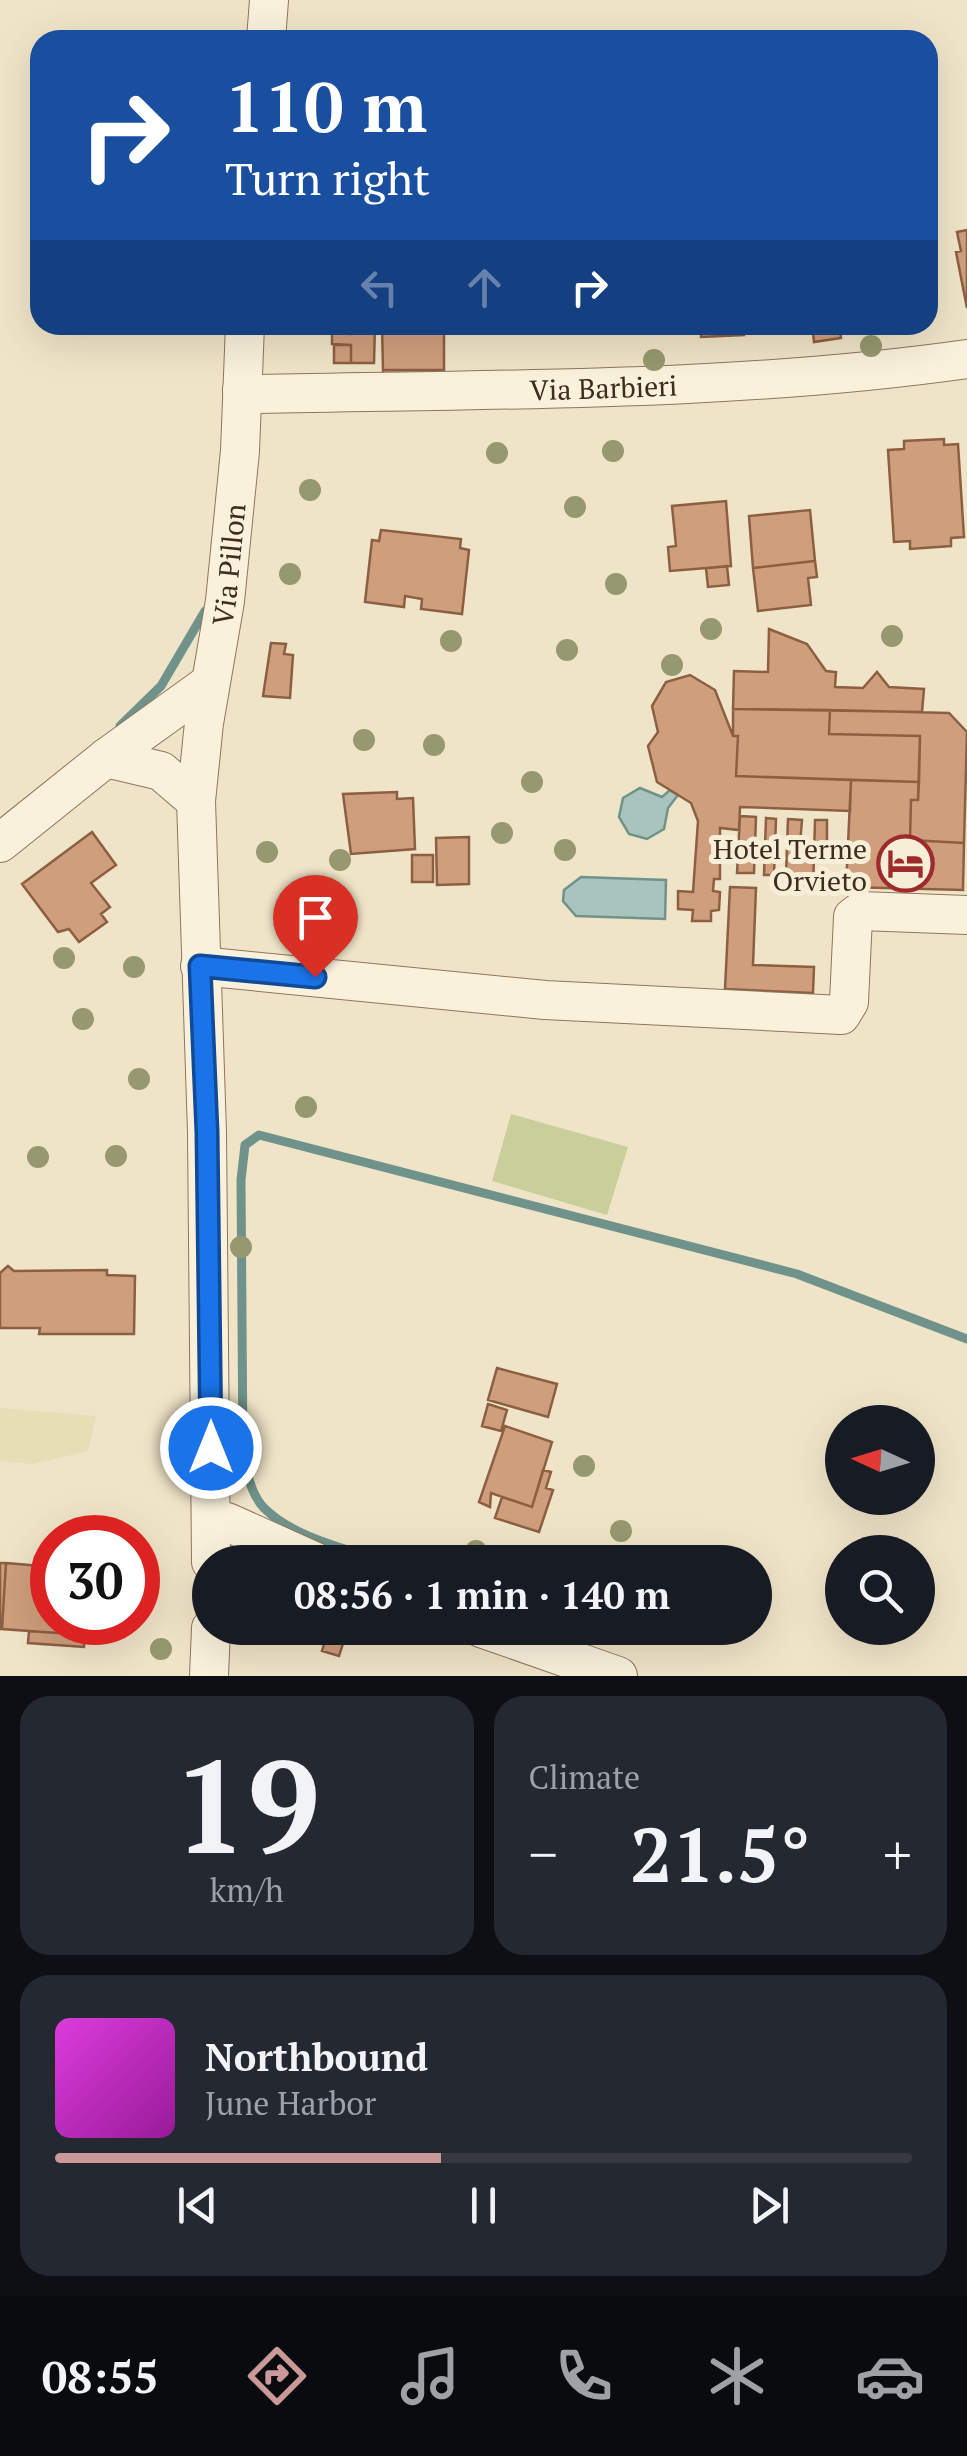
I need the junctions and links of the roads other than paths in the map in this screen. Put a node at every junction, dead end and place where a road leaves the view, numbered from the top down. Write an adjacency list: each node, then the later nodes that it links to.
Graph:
1 (269, 0): 2 (street)
2 (267, 30)
3 (245, 335): 5 (street, Via Pillon)
4 (967, 359): 5 (street, Via Barbieri)
5 (242, 390): 6 (street, Via Pillon)
6 (210, 682): 7 (street); 8 (street, Via Pillon)
7 (106, 758): 8 (street); 9 (street)
8 (196, 802): 11 (street, Via Pillon)
9 (0, 843)
10 (967, 915): 11 (street)
11 (200, 966): 12 (street, Via Pillon)
12 (211, 1522): 13 (street, Via Pillon); 14 (street)
13 (211, 1545)
14 (278, 1545)
15 (210, 1645): 17 (street)
16 (530, 1645): 18 (street)
17 (209, 1676)
18 (618, 1676)

